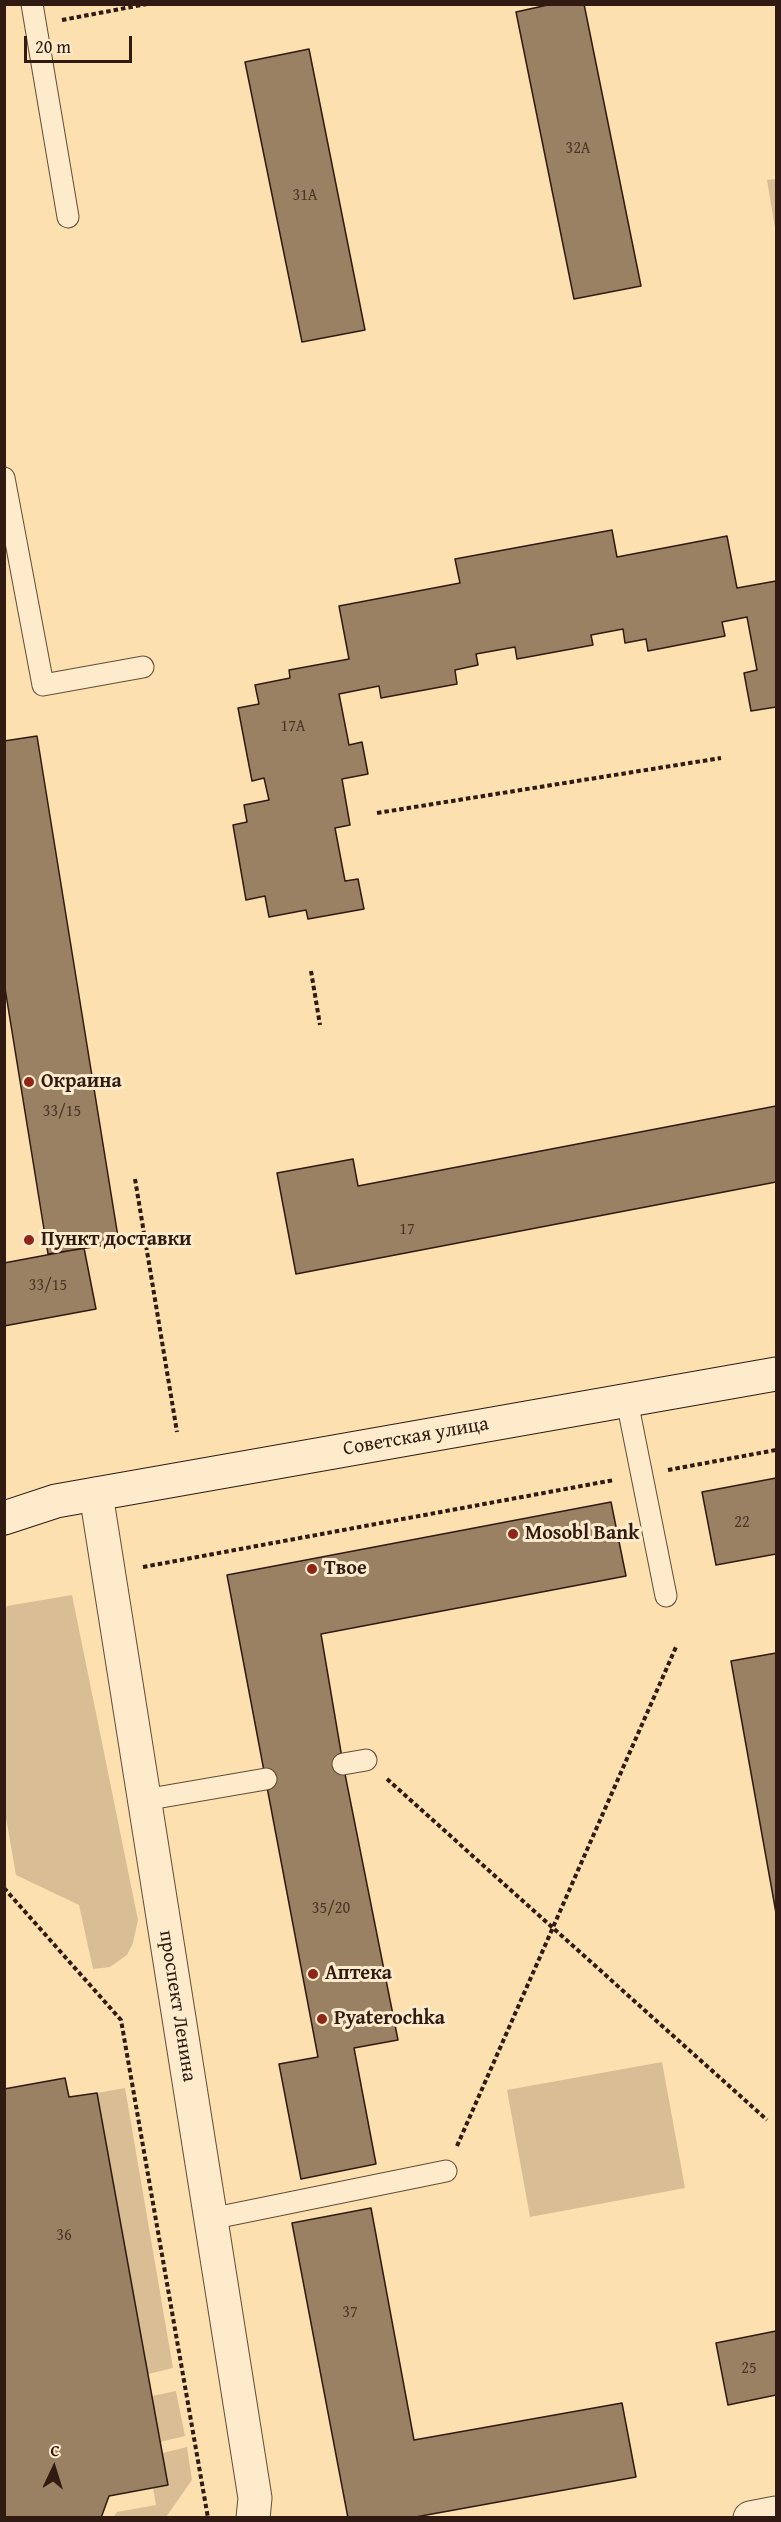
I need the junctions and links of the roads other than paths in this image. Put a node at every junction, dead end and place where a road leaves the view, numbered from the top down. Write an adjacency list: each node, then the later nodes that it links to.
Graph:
1 (34, 15): 2 (lane)
2 (68, 217)
3 (4, 478): 4 (lane)
4 (143, 667)
5 (777, 1374): 6 (street, Советская улица)
6 (627, 1401): 7 (street, Советская улица); 11 (lane)
7 (96, 1494): 9 (street, Советская улица); 15 (street, проспект Ленина)
8 (4, 1498): 9 (street, Советская улица)
9 (56, 1501): 10 (street, Советская улица)
10 (4, 1518)
11 (666, 1596)
12 (366, 1760): 13 (lane)
13 (344, 1764)
14 (266, 1779): 15 (lane)
15 (144, 1800): 17 (street, проспект Ленина)
16 (446, 2171): 17 (lane)
17 (210, 2219): 18 (street, проспект Ленина)
18 (253, 2517)

